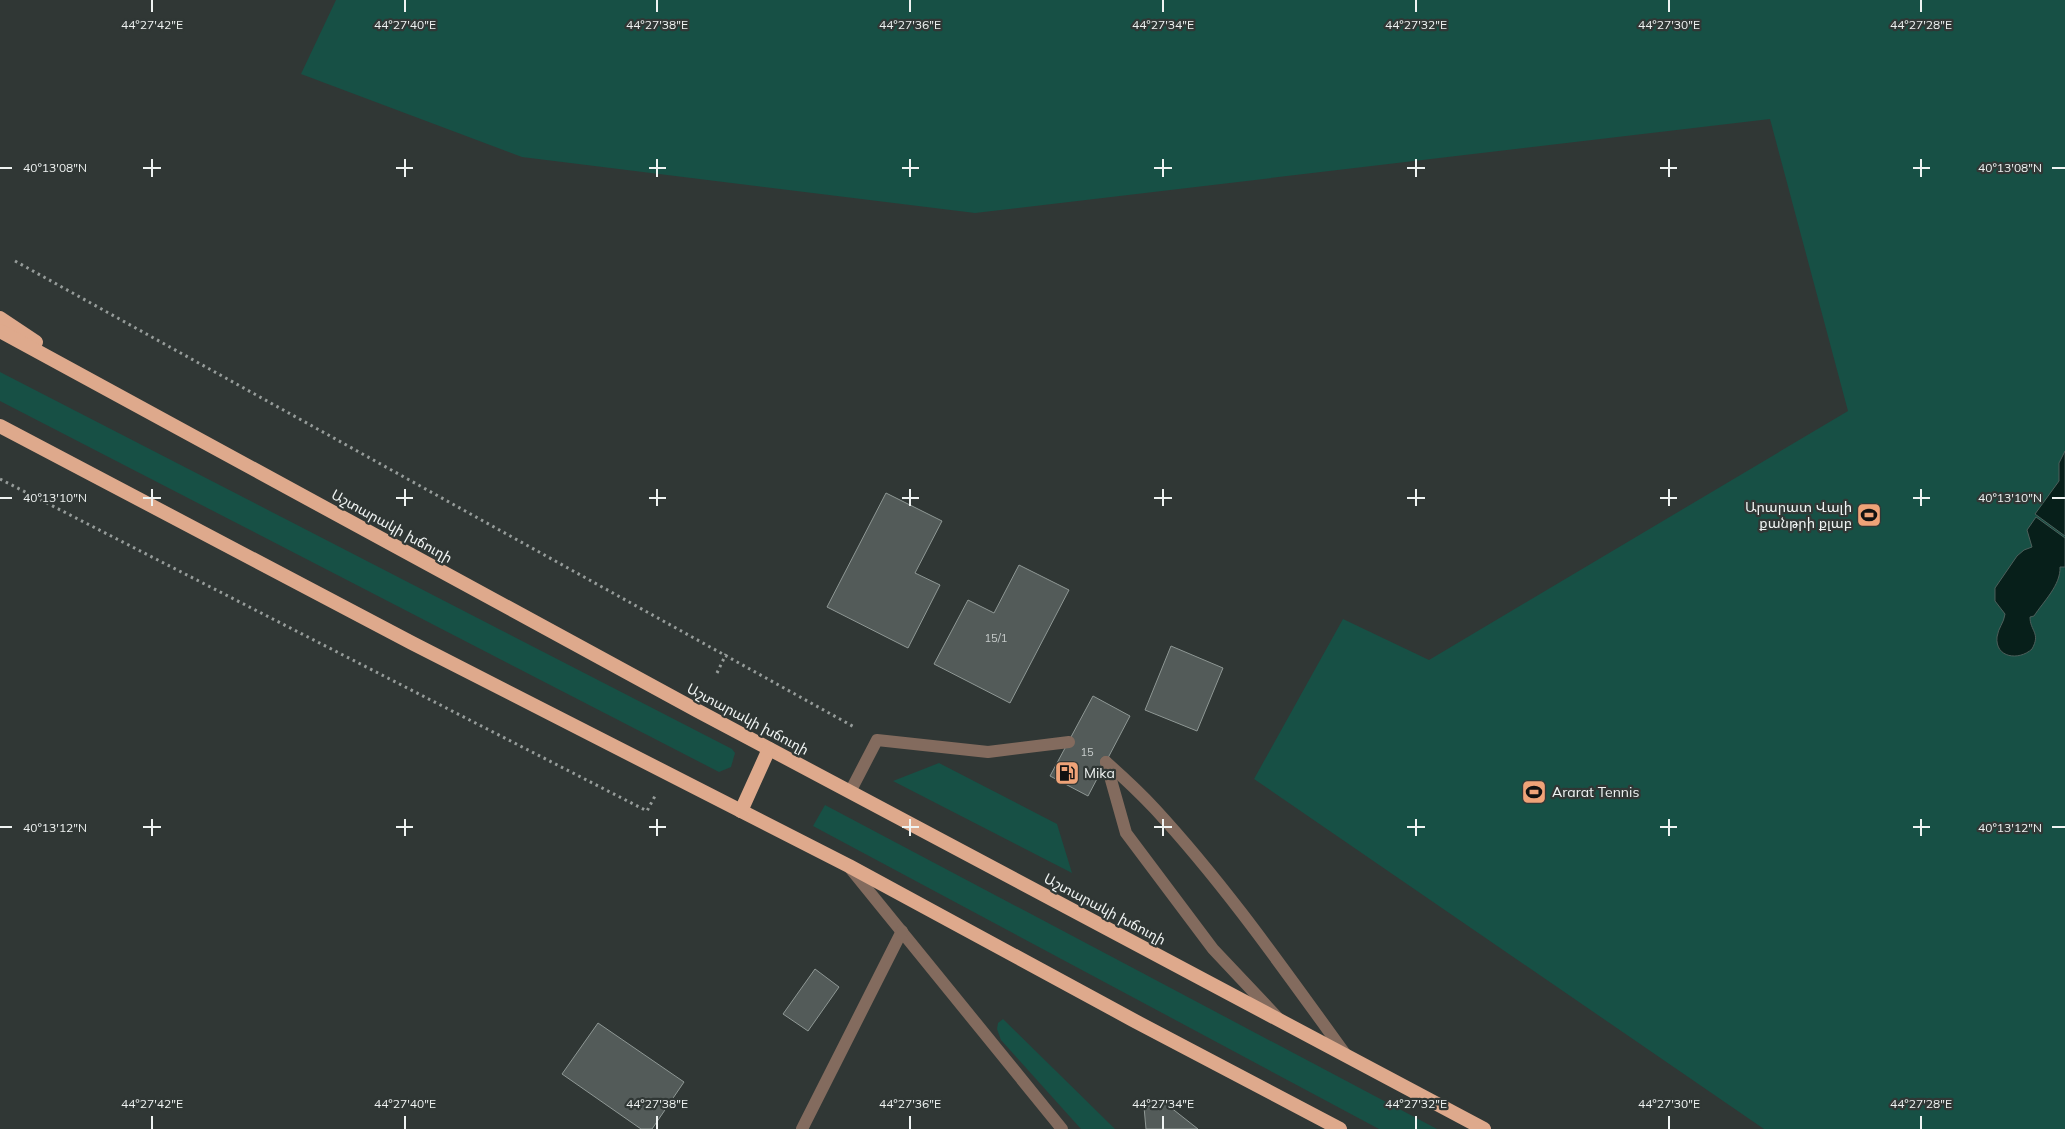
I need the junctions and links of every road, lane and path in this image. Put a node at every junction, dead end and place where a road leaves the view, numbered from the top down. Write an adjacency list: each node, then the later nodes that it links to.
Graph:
1 (15, 261): 7 (path)
2 (0, 318): 4 (highway)
3 (0, 331): 4 (highway, Աշտարակի խճուղի)
4 (107, 390): 11 (highway, Աշտարակի խճուղի)
5 (0, 426): 14 (highway)
6 (0, 479): 13 (path)
7 (726, 654): 8 (path); 9 (path)
8 (717, 673)
9 (877, 740): 10 (street); 12 (street)
10 (1069, 742)
11 (769, 748): 12 (highway, Աշտարակի խճուղի); 14 (highway)
12 (850, 792): 17 (highway, Աշտարակի խճուղի)
13 (656, 793)
14 (741, 811): 15 (highway)
15 (849, 866): 16 (street); 21 (highway)
16 (902, 931): 19 (street); 20 (street)
17 (1283, 1022): 18 (highway, Աշտարակի խճուղի); 18 (street)
18 (1346, 1055): 22 (highway, Աշտարակի խճուղի)
19 (802, 1129)
20 (1062, 1129)
21 (1340, 1129)
22 (1484, 1129)

